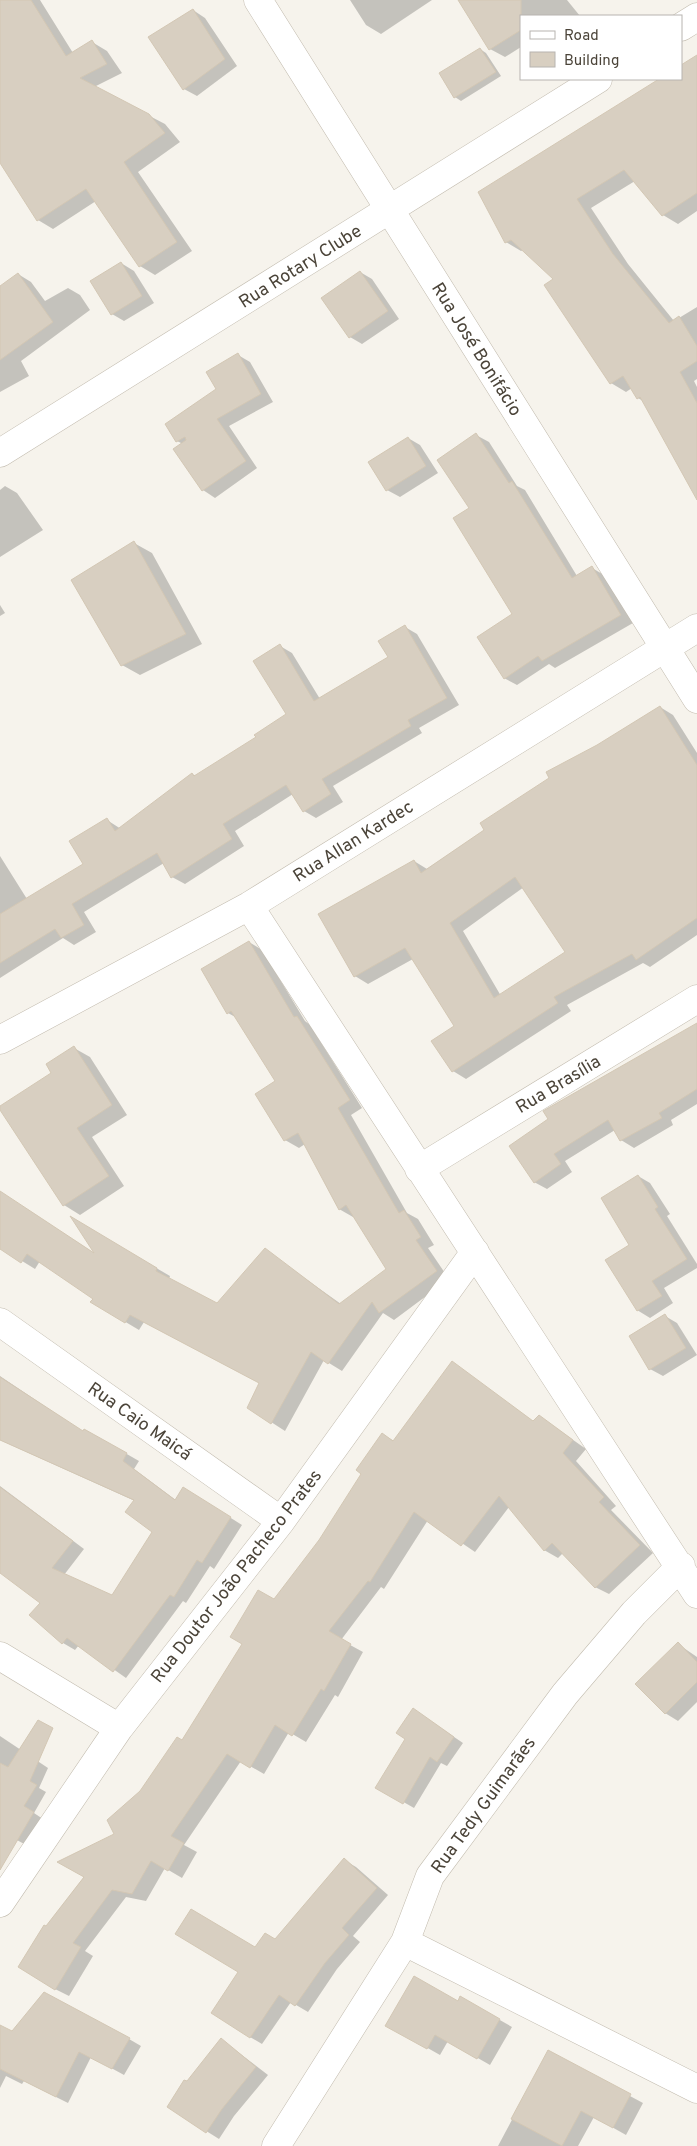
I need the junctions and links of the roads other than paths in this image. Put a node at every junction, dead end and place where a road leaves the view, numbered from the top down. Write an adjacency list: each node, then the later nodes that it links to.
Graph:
1 (258, 0): 5 (street, Rua José Bonifácio)
2 (697, 16): 3 (street)
3 (682, 26)
4 (596, 80): 5 (street, Rua Rotary Clube)
5 (390, 211): 6 (street, Rua Rotary Clube); 8 (street, Rua José Bonifácio)
6 (0, 453)
7 (697, 628): 8 (street, Rua Allan Kardec)
8 (666, 647): 9 (street, Rua José Bonifácio); 10 (street, Rua Allan Kardec)
9 (697, 699)
10 (249, 906): 12 (street, Rua Allan Kardec); 13 (street)
11 (697, 999): 13 (street, Rua Brasília)
12 (0, 1040)
13 (419, 1169): 14 (street)
14 (475, 1252): 16 (street, Rua Doutor João Pacheco Prates); 17 (street)
15 (0, 1322): 16 (street, Rua Caio Maicá)
16 (281, 1521): 20 (street, Rua Doutor João Pacheco Prates)
17 (681, 1566): 18 (street); 22 (street, Rua Tedy Guimarães)
18 (697, 1594)
19 (0, 1656): 20 (street)
20 (119, 1728): 21 (street, Rua Doutor João Pacheco Prates)
21 (0, 1903)
22 (405, 1942): 23 (street); 24 (street, Rua Tedy Guimarães)
23 (697, 2089)
24 (276, 2146)

